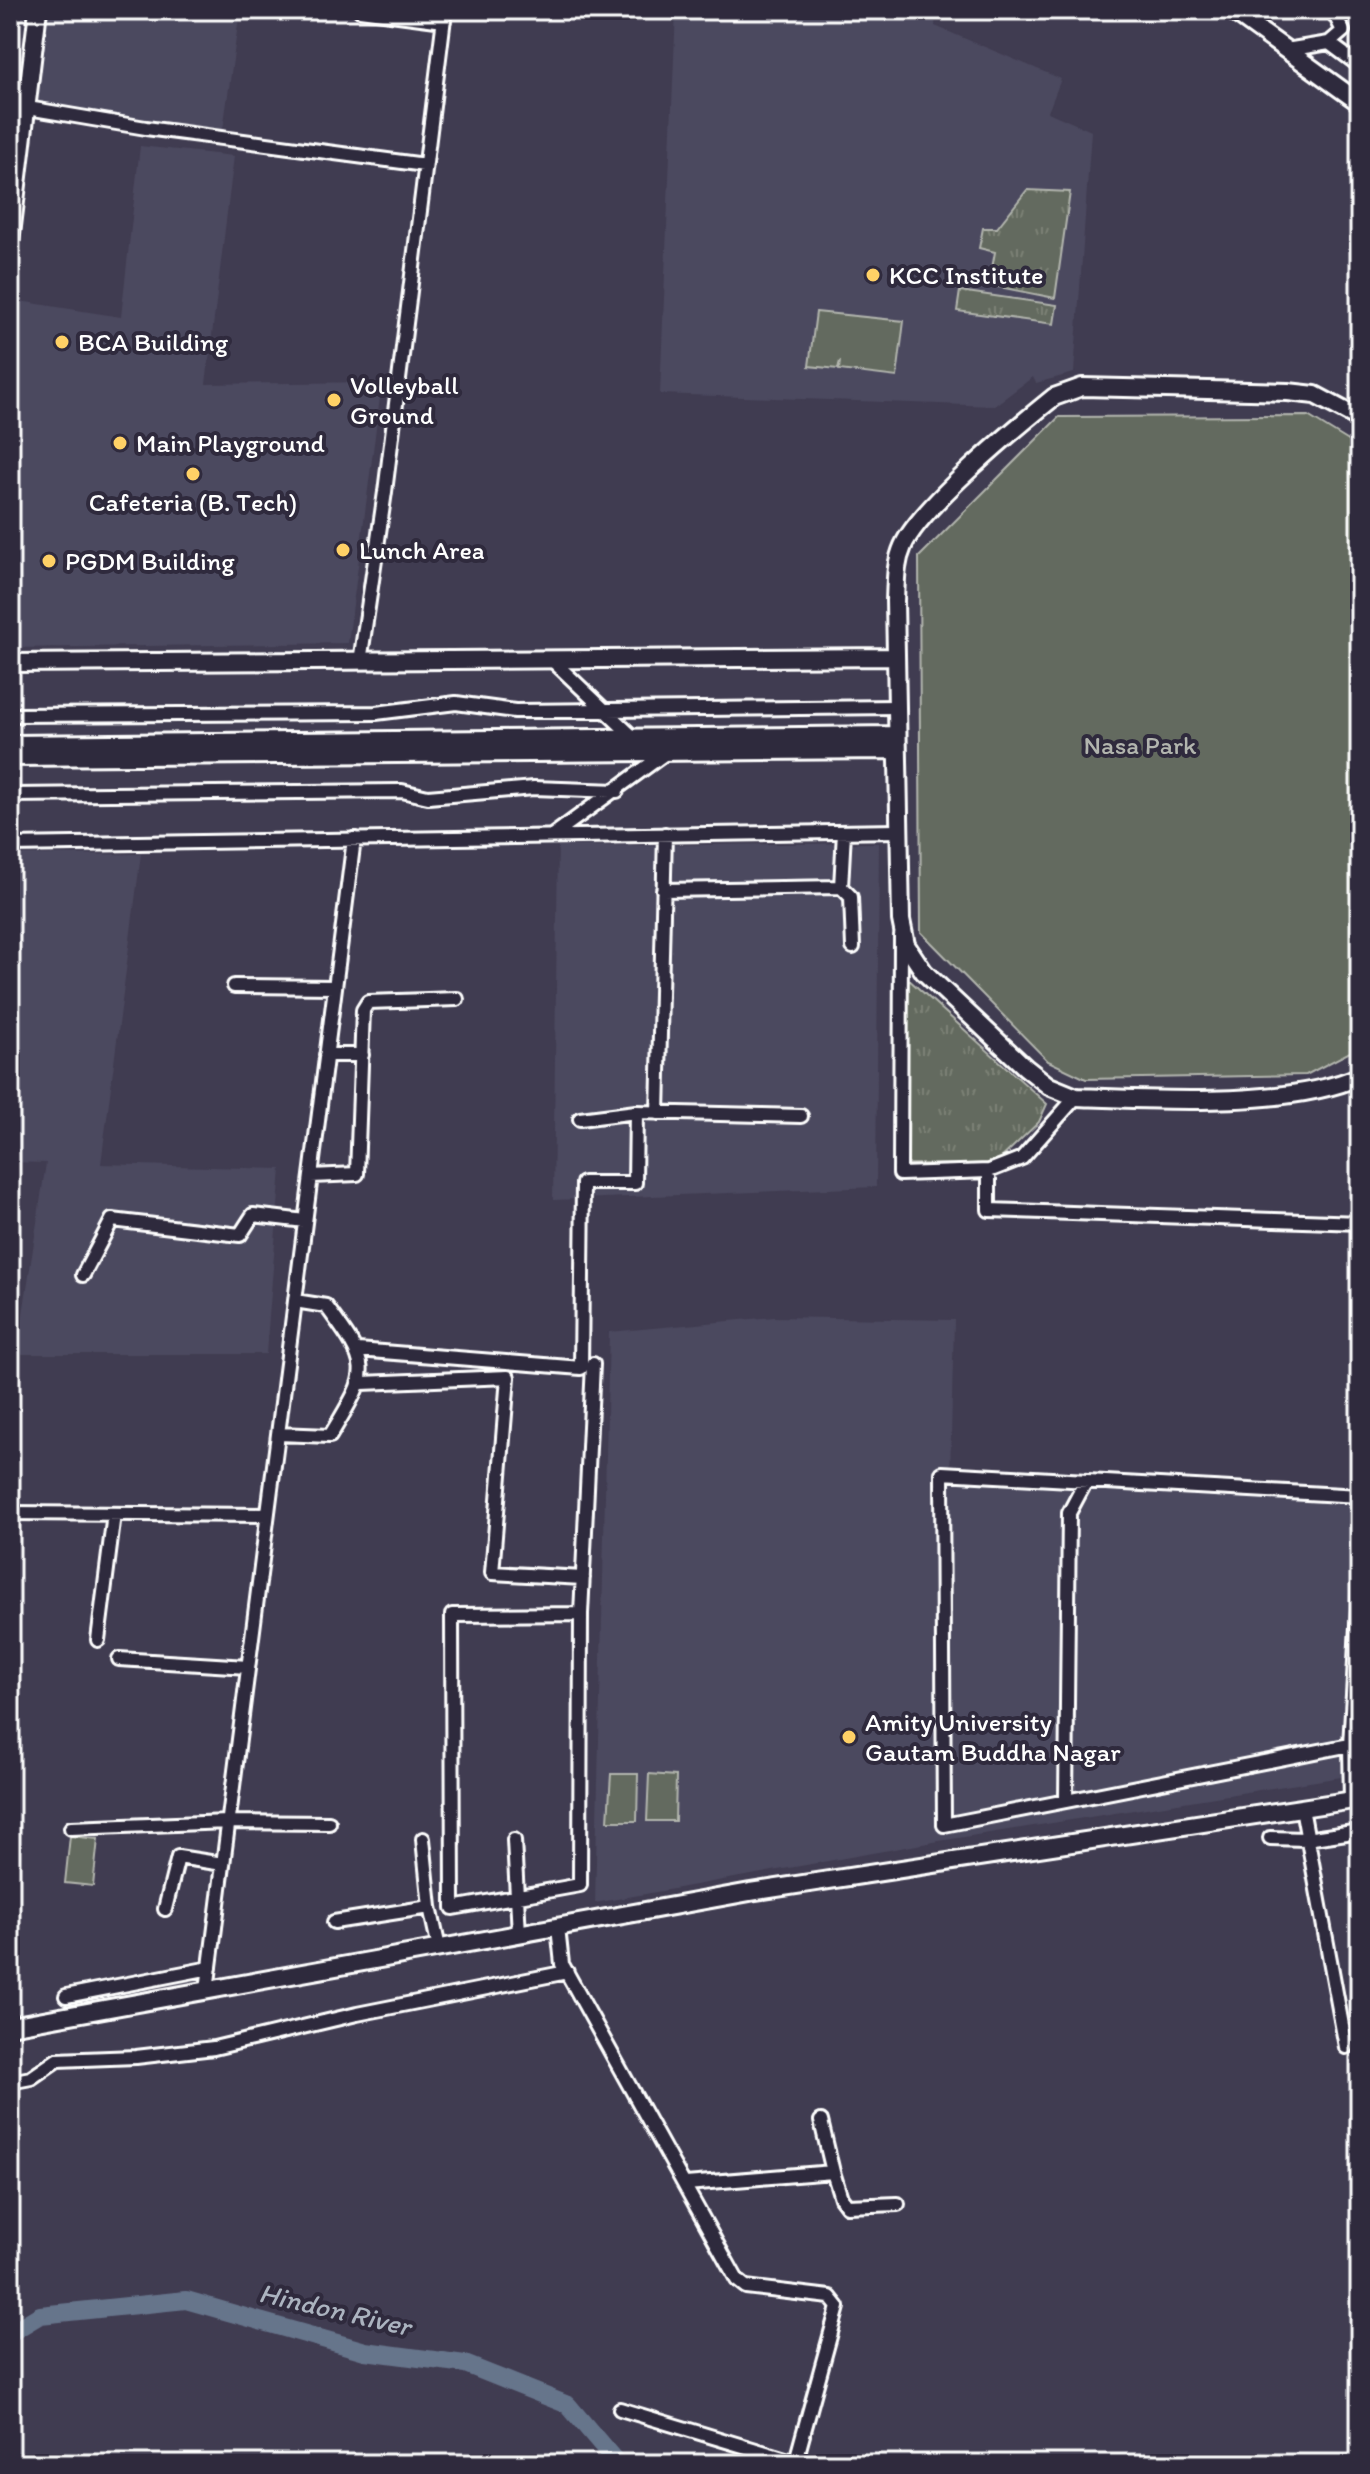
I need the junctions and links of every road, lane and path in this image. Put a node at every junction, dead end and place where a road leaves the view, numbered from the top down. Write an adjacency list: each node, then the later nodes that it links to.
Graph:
1 (38, 10): 10 (street)
2 (360, 10): 5 (street)
3 (1231, 10): 7 (street)
4 (1336, 10): 6 (street)
5 (444, 16): 11 (street)
6 (1329, 43): 7 (street); 8 (street)
7 (1286, 50): 9 (street)
8 (1360, 66)
9 (1360, 103)
10 (18, 107): 11 (street); 12 (street)
11 (425, 165): 16 (street)
12 (10, 243)
13 (1360, 419): 14 (street)
14 (896, 657): 15 (street); 18 (street)
15 (553, 661): 16 (street); 19 (street)
16 (360, 662): 17 (street)
17 (10, 663)
18 (897, 707): 19 (street); 22 (street)
19 (604, 709): 20 (street); 21 (street)
20 (10, 715)
21 (636, 739): 22 (street); 23 (street)
22 (896, 742): 24 (street); 28 (street)
23 (10, 744)
24 (667, 752): 25 (street); 26 (street)
25 (10, 757)
26 (617, 791): 27 (street); 31 (street)
27 (10, 795)
28 (899, 831): 29 (street); 36 (street)
29 (844, 832): 30 (street); 34 (street)
30 (665, 834): 31 (street); 35 (street)
31 (552, 836): 32 (street)
32 (354, 839): 33 (street); 39 (street)
33 (10, 845)
34 (841, 887): 35 (street); 37 (street)
35 (663, 890): 46 (street)
36 (901, 920): 44 (street); 49 (street)
37 (853, 947)
38 (234, 986): 39 (street)
39 (335, 987): 41 (street)
40 (457, 999): 42 (street)
41 (326, 1055): 42 (street); 50 (street)
42 (362, 1055): 50 (street)
43 (1360, 1076): 44 (street)
44 (1076, 1097): 49 (street)
45 (636, 1112): 46 (street); 48 (street); 55 (street)
46 (658, 1113): 47 (street)
47 (801, 1116)
48 (580, 1119)
49 (989, 1171): 52 (street)
50 (311, 1176): 51 (street)
51 (305, 1221): 53 (street); 54 (street)
52 (1360, 1223)
53 (83, 1275)
54 (295, 1301): 55 (street); 58 (street)
55 (358, 1350): 57 (street)
56 (593, 1364): 65 (street)
57 (362, 1383): 58 (street); 65 (street)
58 (278, 1434): 63 (street)
59 (1086, 1481): 60 (street); 71 (street); 71 (street)
60 (1360, 1496)
61 (10, 1513): 62 (street)
62 (114, 1514): 63 (street); 67 (street)
63 (267, 1515): 69 (street)
64 (1360, 1576): 70 (street)
65 (583, 1578): 66 (street)
66 (581, 1614): 83 (street); 83 (street)
67 (98, 1640)
68 (119, 1659): 69 (street)
69 (248, 1667): 74 (street)
70 (1350, 1745): 71 (street); 72 (street)
71 (1066, 1800)
72 (1355, 1800): 73 (street)
73 (1302, 1808): 80 (street); 87 (street)
74 (228, 1822): 75 (street); 76 (street); 82 (street)
75 (329, 1823)
76 (71, 1828)
77 (1360, 1831): 80 (street)
78 (1270, 1838): 80 (street)
79 (423, 1839): 84 (street)
80 (1306, 1839): 95 (street)
81 (514, 1840): 83 (street)
82 (223, 1864): 85 (street); 90 (street)
83 (517, 1899): 88 (street)
84 (430, 1907): 86 (street); 89 (street)
85 (165, 1909)
86 (334, 1922)
87 (558, 1927): 88 (street); 91 (street)
88 (519, 1934): 89 (street)
89 (439, 1948): 92 (street)
90 (210, 1968): 92 (street); 93 (street)
91 (567, 1972): 96 (street); 99 (street)
92 (207, 1990): 94 (street)
93 (66, 1996)
94 (10, 2026)
95 (1346, 2047)
96 (10, 2082)
97 (821, 2121): 98 (street)
98 (833, 2172): 99 (street); 100 (street)
99 (686, 2184): 102 (street)
100 (898, 2204)
101 (620, 2409): 102 (street)
102 (795, 2463)

